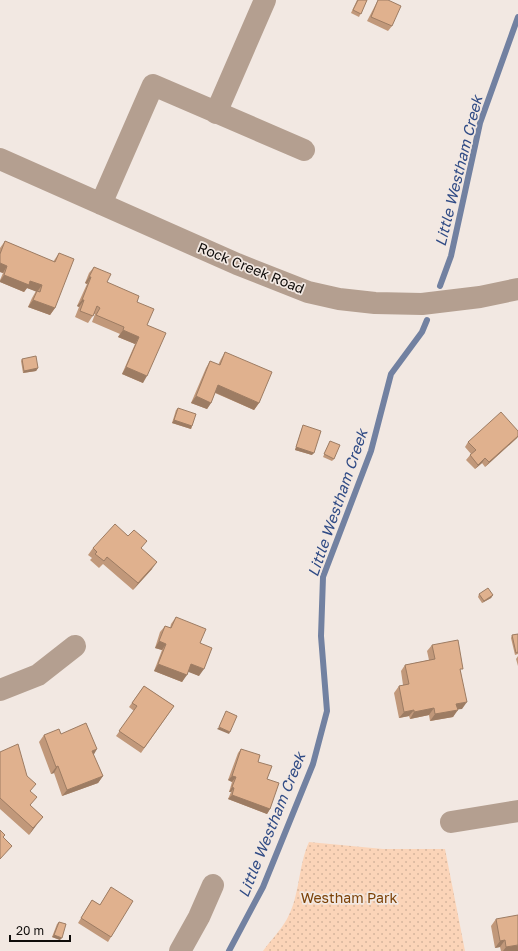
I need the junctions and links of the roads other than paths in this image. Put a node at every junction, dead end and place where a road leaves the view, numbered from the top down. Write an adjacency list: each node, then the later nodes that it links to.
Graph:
1 (265, 0): 2 (street)
2 (216, 113): 3 (street); 5 (street)
3 (304, 150)
4 (0, 159): 5 (street, Rock Creek Road)
5 (101, 204): 6 (street, Rock Creek Road)
6 (518, 289)
7 (75, 646): 8 (street)
8 (0, 690)
9 (518, 811): 10 (street)
10 (451, 822)
11 (213, 885): 12 (street)
12 (180, 951)

